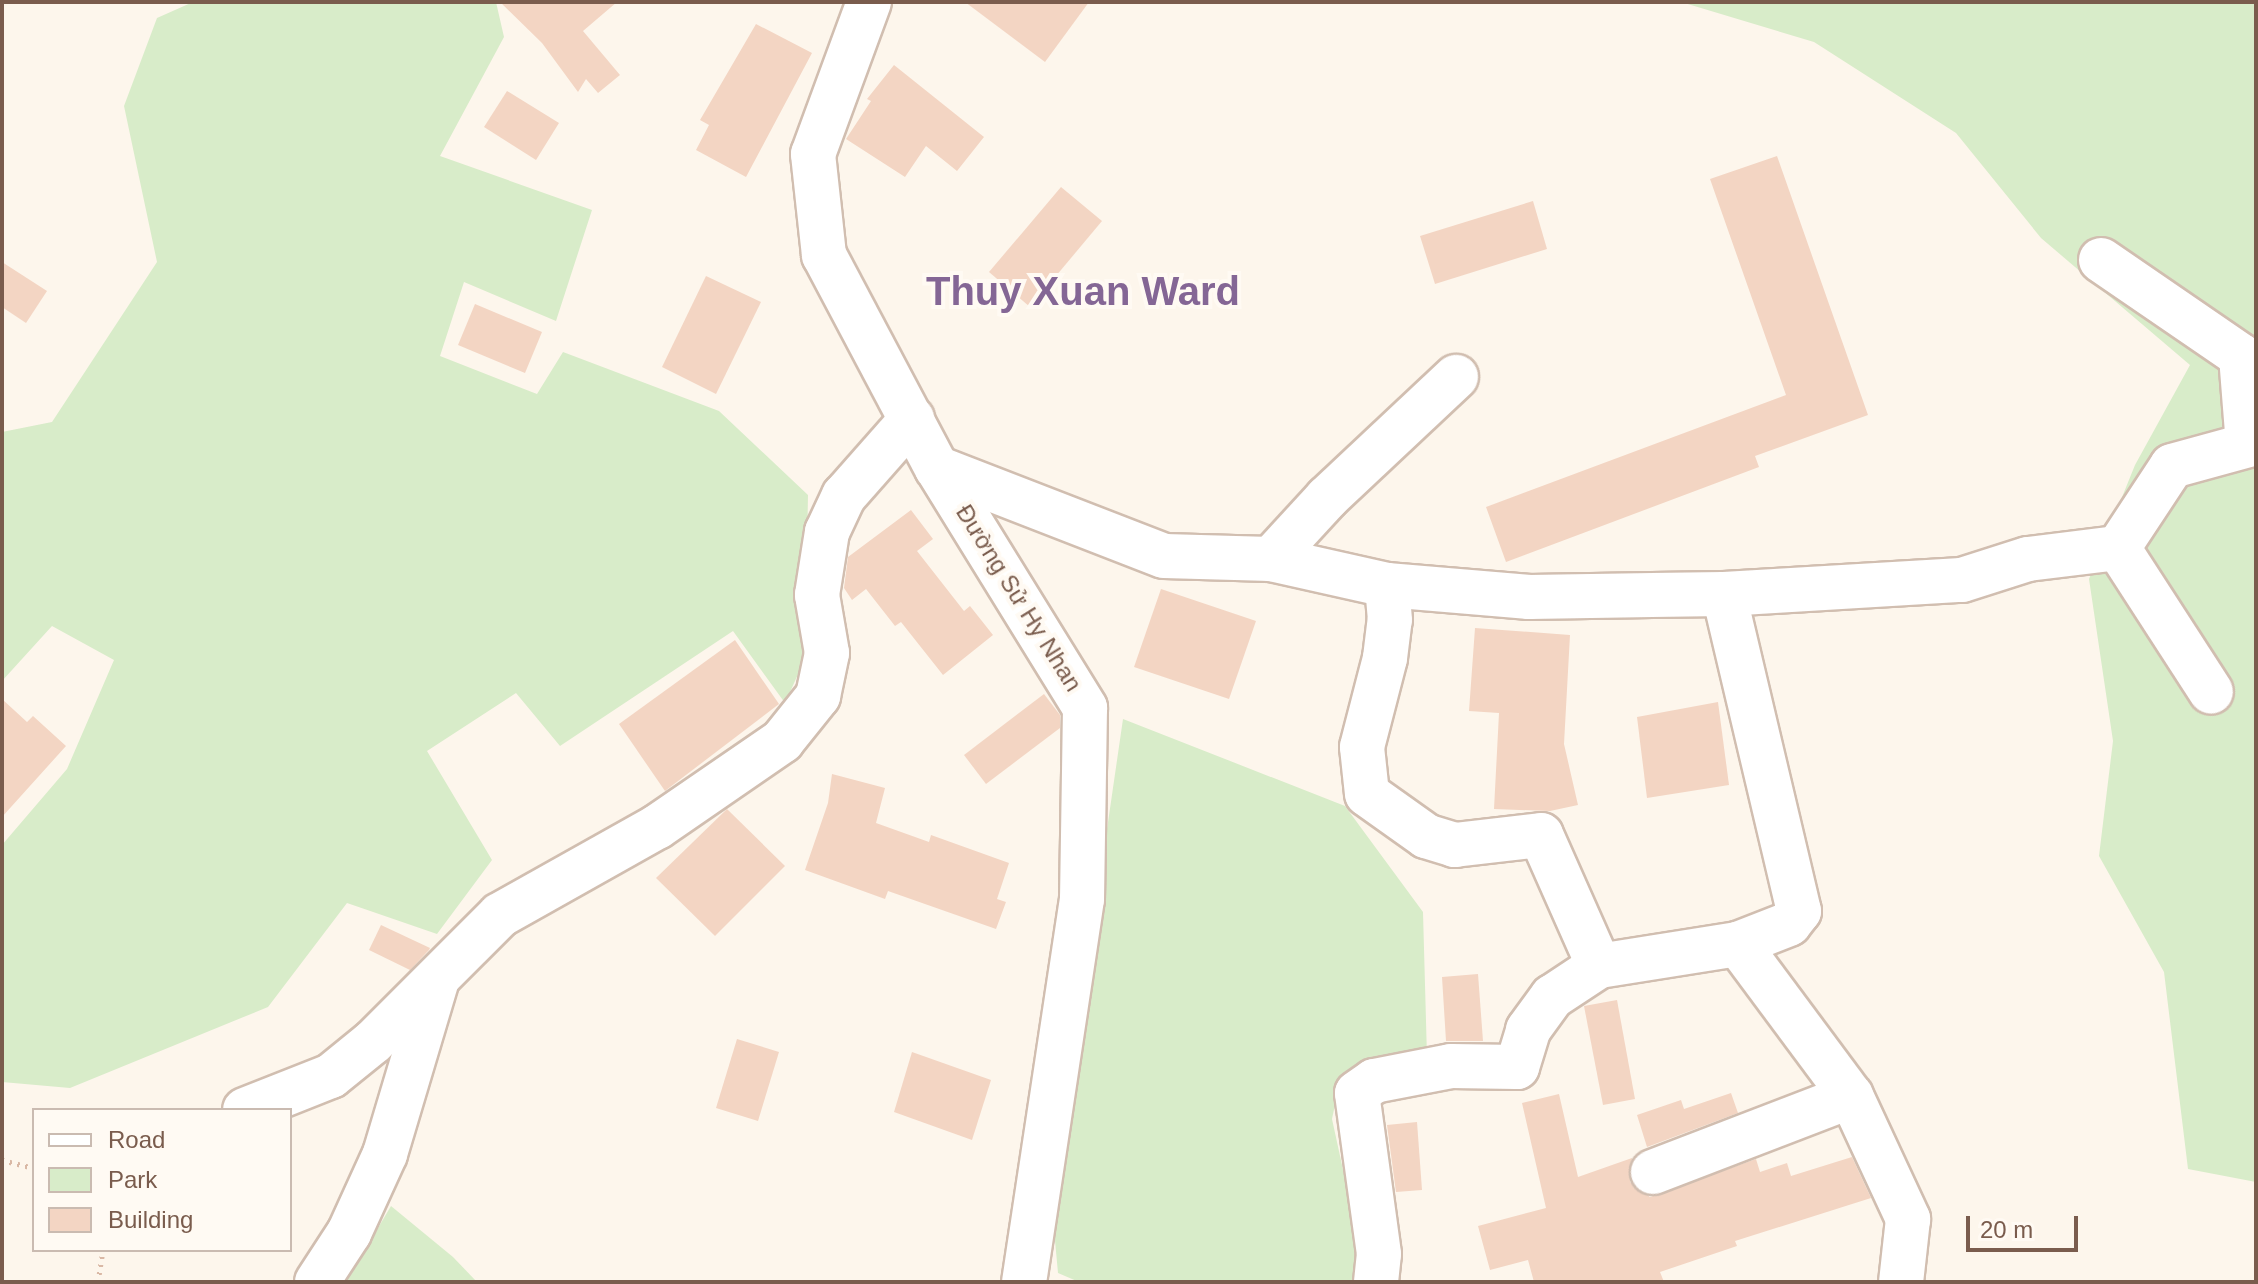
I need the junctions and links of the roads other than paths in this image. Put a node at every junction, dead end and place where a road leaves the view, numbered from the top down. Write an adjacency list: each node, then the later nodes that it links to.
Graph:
1 (869, 2): 4 (street, Đường Sử Hy Nhan)
2 (2101, 260): 5 (street)
3 (1456, 377): 8 (street)
4 (912, 419): 6 (street, Đường Sử Hy Nhan); 14 (street)
5 (2252, 444): 7 (street)
6 (937, 468): 8 (street); 19 (street, Đường Sử Hy Nhan)
7 (2118, 548): 10 (street); 11 (street)
8 (1271, 559): 9 (street)
9 (1387, 585): 10 (street); 13 (street)
10 (1724, 594): 12 (street)
11 (2211, 692)
12 (1738, 944): 13 (street); 15 (street)
13 (1599, 966): 20 (street)
14 (439, 974): 16 (street); 18 (street)
15 (1851, 1096): 17 (street); 21 (street)
16 (250, 1108)
17 (1653, 1172)
18 (317, 1282)
19 (1024, 1282)
20 (1376, 1282)
21 (1901, 1282)

